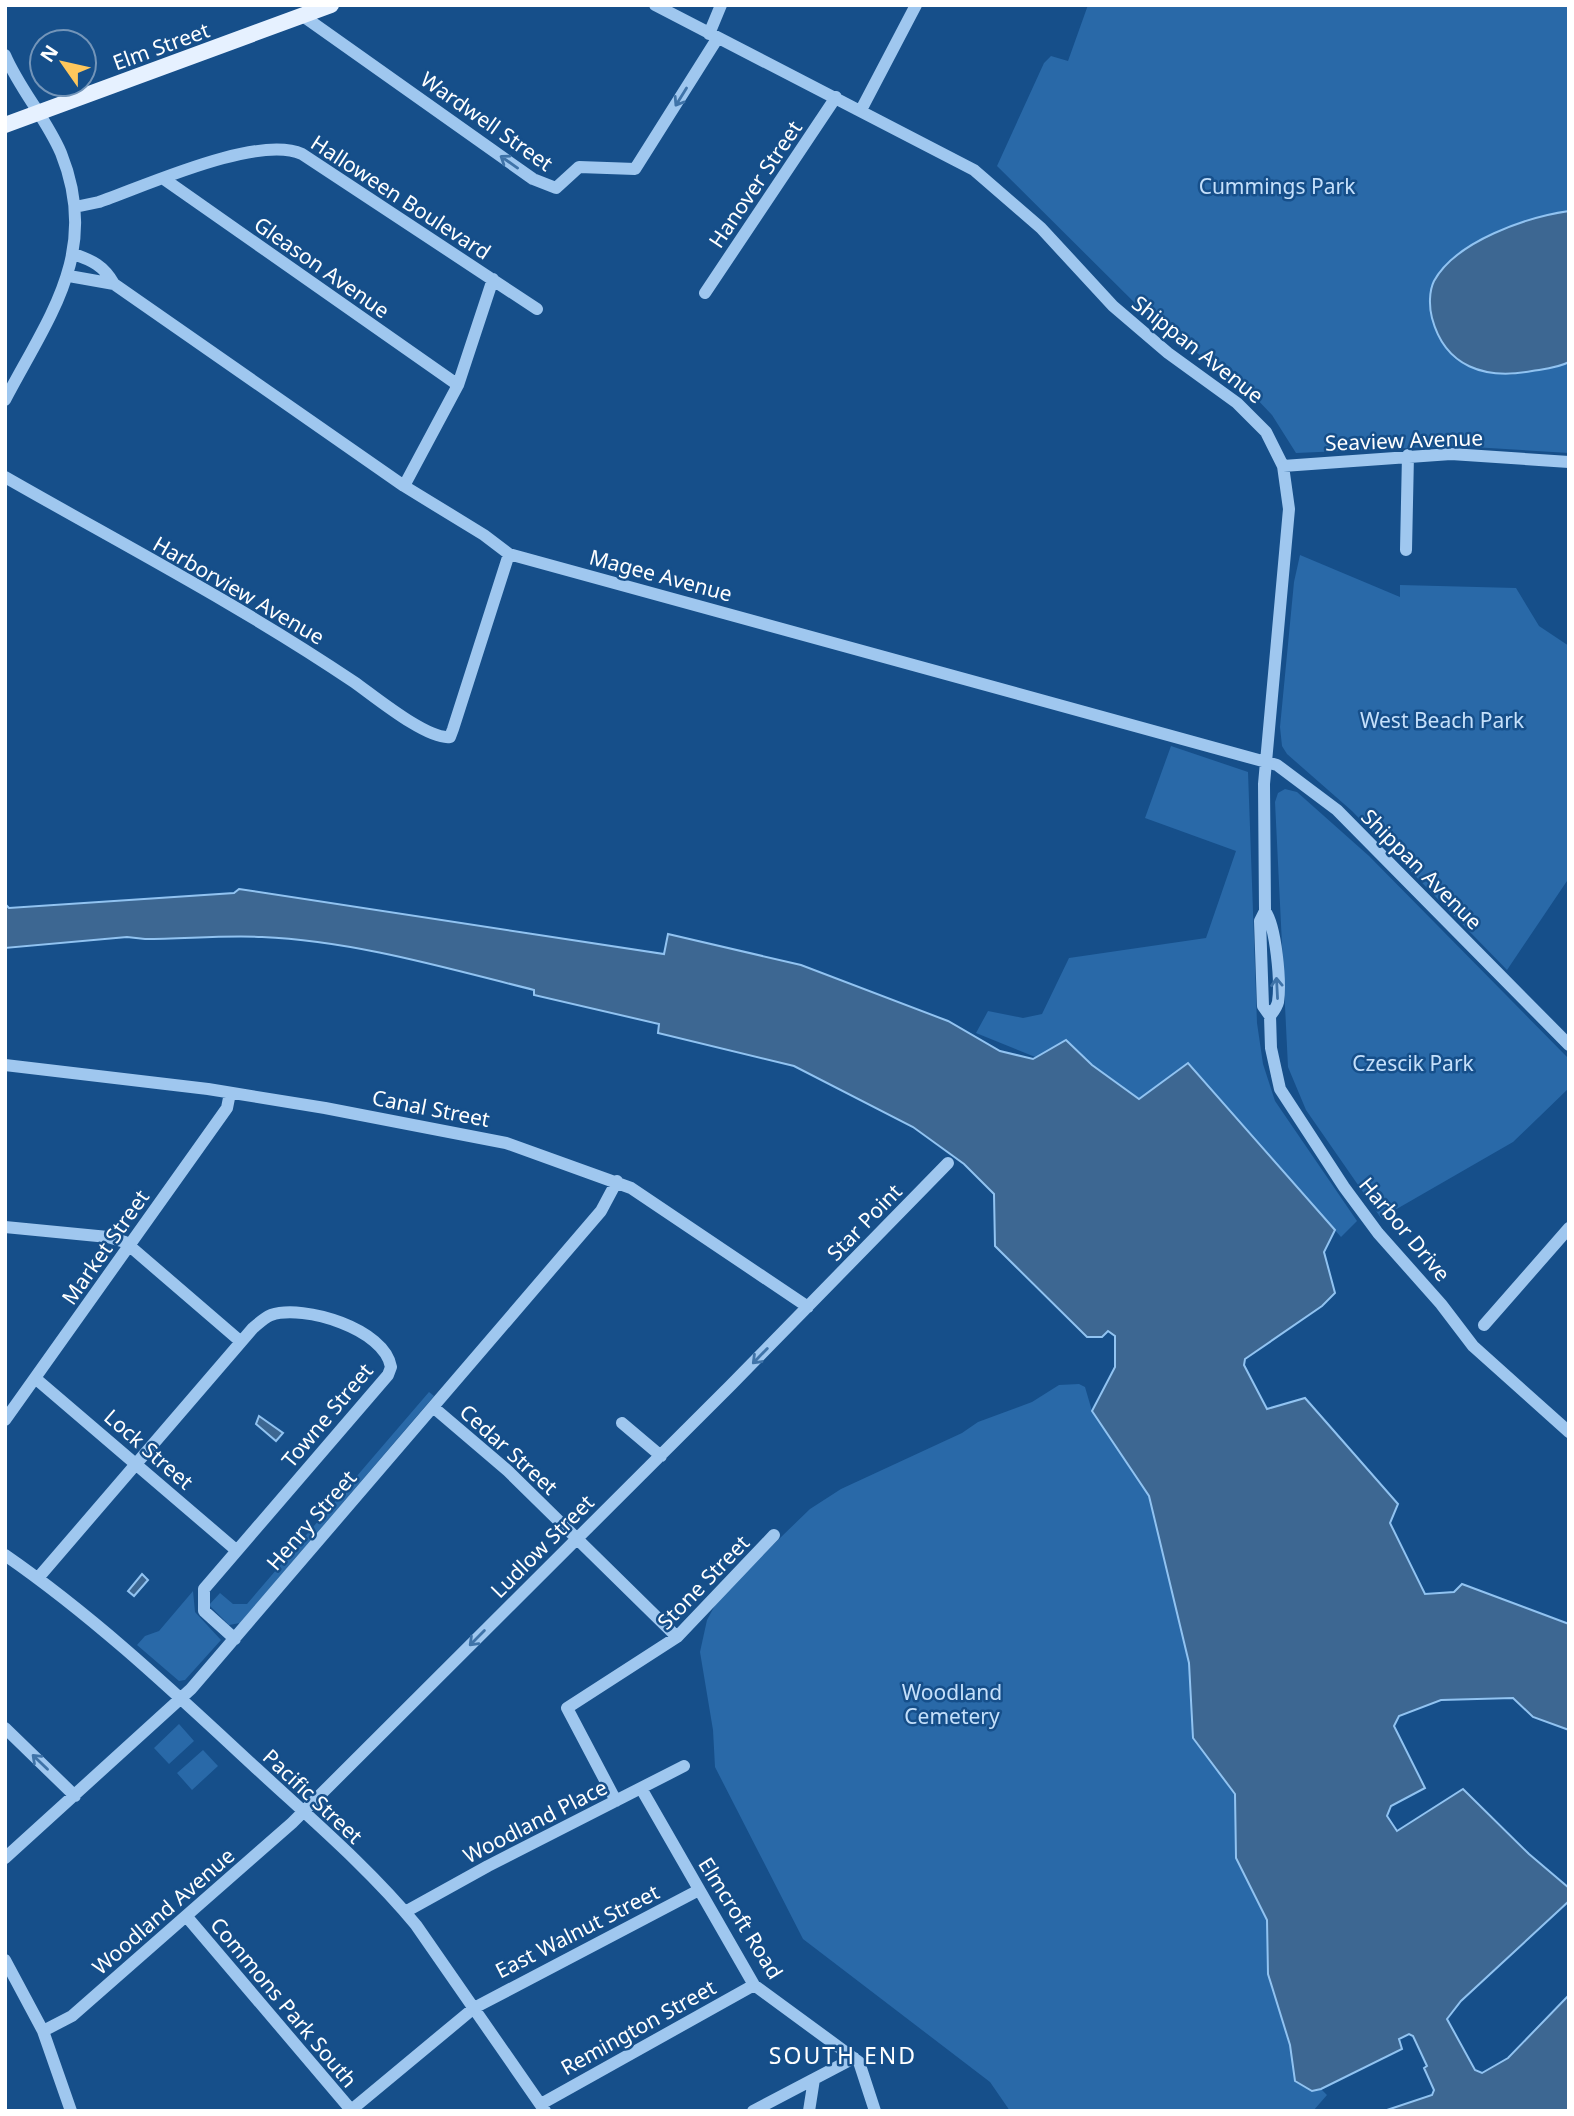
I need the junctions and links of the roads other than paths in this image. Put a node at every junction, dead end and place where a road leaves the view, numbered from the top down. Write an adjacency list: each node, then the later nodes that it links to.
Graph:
1 (331, 5): 5 (main road, Elm Street)
2 (655, 5): 6 (street, Shippan Avenue)
3 (721, 5): 6 (street, Wardwell Street)
4 (916, 5): 9 (street)
5 (303, 16): 6 (street, Wardwell Street, one-way to 5); 10 (main road, Elm Street)
6 (713, 36): 8 (street, Shippan Avenue)
7 (5, 55): 10 (street)
8 (836, 97): 9 (street, Shippan Avenue); 18 (street, Hanover Street)
9 (861, 110): 24 (street, Shippan Avenue)
10 (38, 114): 11 (main road, Elm Street); 13 (street)
11 (5, 125)
12 (164, 179): 13 (street, Halloween Boulevard); 16 (street, Halloween Boulevard); 20 (street, Gleason Avenue)
13 (75, 207): 14 (street)
14 (74, 254): 15 (street); 17 (street, Magee Avenue)
15 (69, 275): 17 (street, Magee Avenue); 21 (street)
16 (493, 279): 19 (street, Halloween Boulevard); 20 (street)
17 (114, 284): 26 (street, Magee Avenue)
18 (705, 293)
19 (537, 309)
20 (458, 385): 26 (street)
21 (5, 400)
22 (1408, 455): 23 (street, Seaview Avenue); 24 (street, Seaview Avenue); 27 (street)
23 (1569, 462)
24 (1283, 466): 29 (street, Shippan Avenue)
25 (5, 477): 28 (street, Harborview Avenue)
26 (404, 486): 28 (street, Magee Avenue)
27 (1406, 550)
28 (509, 554): 29 (street, Magee Avenue)
29 (1265, 761): 30 (street, Shippan Avenue); 45 (street, Harbor Drive)
30 (1569, 1045)
31 (5, 1065): 32 (street, Canal Street)
32 (230, 1093): 34 (street, Canal Street); 37 (street, Market Street)
33 (948, 1163): 38 (street, Star Point)
34 (617, 1181): 38 (street, Canal Street); 42 (street, Henry Street)
35 (5, 1227): 37 (street)
36 (1569, 1228): 39 (street)
37 (130, 1245): 40 (street); 41 (street, Market Street)
38 (808, 1307): 46 (street, Ludlow Street, one-way to 46)
39 (1484, 1325)
40 (240, 1341): 47 (street, Towne Street); 50 (street, Towne Street)
41 (35, 1378): 43 (street, Market Street); 47 (street, Lock Street)
42 (433, 1407): 49 (street, Cedar Street); 54 (street, Henry Street)
43 (5, 1420)
44 (622, 1423): 46 (street)
45 (1569, 1432)
46 (660, 1456): 49 (street, Ludlow Street)
47 (135, 1463): 50 (street, Lock Street); 52 (street, Towne Street)
48 (774, 1535): 53 (street, Stone Street)
49 (577, 1538): 53 (street, Cedar Street); 61 (street, Ludlow Street, one-way to 61)
50 (236, 1550): 54 (street, Towne Street)
51 (5, 1555): 52 (street, Pacific Street)
52 (38, 1578): 55 (street, Pacific Street)
53 (677, 1637): 60 (street, Stone Street)
54 (235, 1639): 55 (street, Henry Street)
55 (181, 1699): 59 (street, Henry Street); 61 (street, Pacific Street)
56 (5, 1728): 59 (street, one-way to 56)
57 (684, 1766): 58 (street, Woodland Place)
58 (642, 1790): 60 (street, Woodland Place); 63 (street, Elmcroft Road)
59 (75, 1796): 62 (street, Henry Street)
60 (616, 1801): 64 (street, Woodland Place)
61 (302, 1812): 64 (street, Pacific Street); 65 (street, Woodland Avenue)
62 (5, 1858)
63 (699, 1890): 67 (street, Elmcroft Road); 68 (street, East Walnut Street)
64 (405, 1912): 68 (street, Pacific Street)
65 (187, 1917): 69 (street, Woodland Avenue); 73 (street, Commons Park South)
66 (5, 1960): 69 (street)
67 (754, 1986): 70 (street, Elmcroft Road); 72 (street, Remington Street)
68 (474, 2008): 72 (street, Pacific Street); 73 (street, East Walnut Street)
69 (43, 2031): 74 (street)
70 (855, 2058): 71 (street); 77 (street)
71 (814, 2079): 75 (street); 76 (street)
72 (543, 2107)
73 (351, 2110)
74 (71, 2111)
75 (754, 2111)
76 (808, 2111)
77 (875, 2111)

